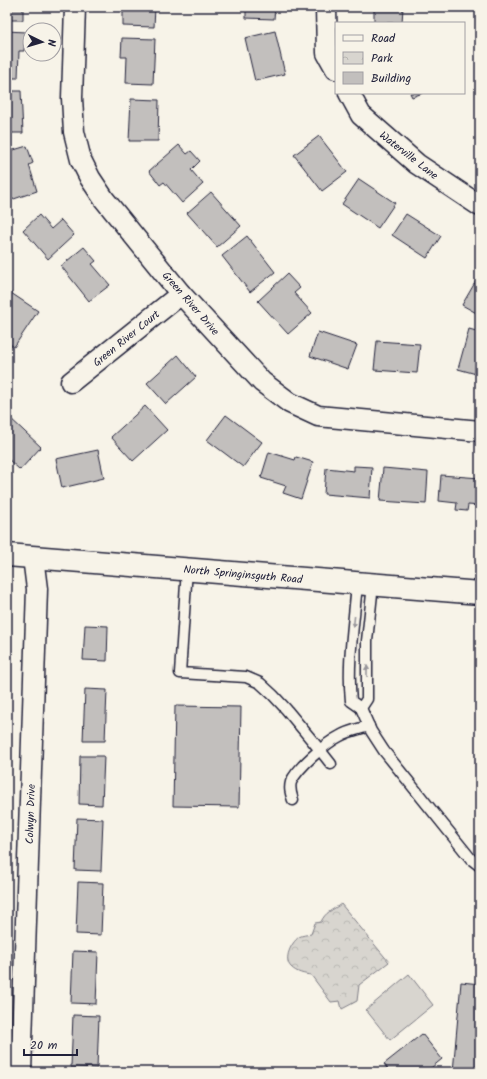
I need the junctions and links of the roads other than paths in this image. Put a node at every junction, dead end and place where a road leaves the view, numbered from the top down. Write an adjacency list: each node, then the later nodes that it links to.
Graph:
1 (75, 7): 6 (street, Green River Drive)
2 (326, 7): 3 (street)
3 (335, 67)
4 (350, 94): 5 (street, Waterville Lane)
5 (480, 206)
6 (181, 294): 7 (street, Green River Court); 8 (street, Green River Drive)
7 (71, 382)
8 (480, 431)
9 (7, 555): 10 (street, North Springinsguth Road)
10 (33, 557): 11 (street, North Springinsguth Road); 20 (street, Colwyn Drive)
11 (187, 569): 12 (street, North Springinsguth Road); 16 (lane)
12 (365, 584): 13 (street, North Springinsguth Road); 14 (lane, one-way to 12); 14 (lane, one-way to 14)
13 (480, 593)
14 (361, 708): 15 (lane)
15 (369, 726): 16 (lane); 19 (lane)
16 (320, 750): 17 (lane); 18 (lane)
17 (331, 764)
18 (294, 800)
19 (480, 866)
20 (21, 1072)

